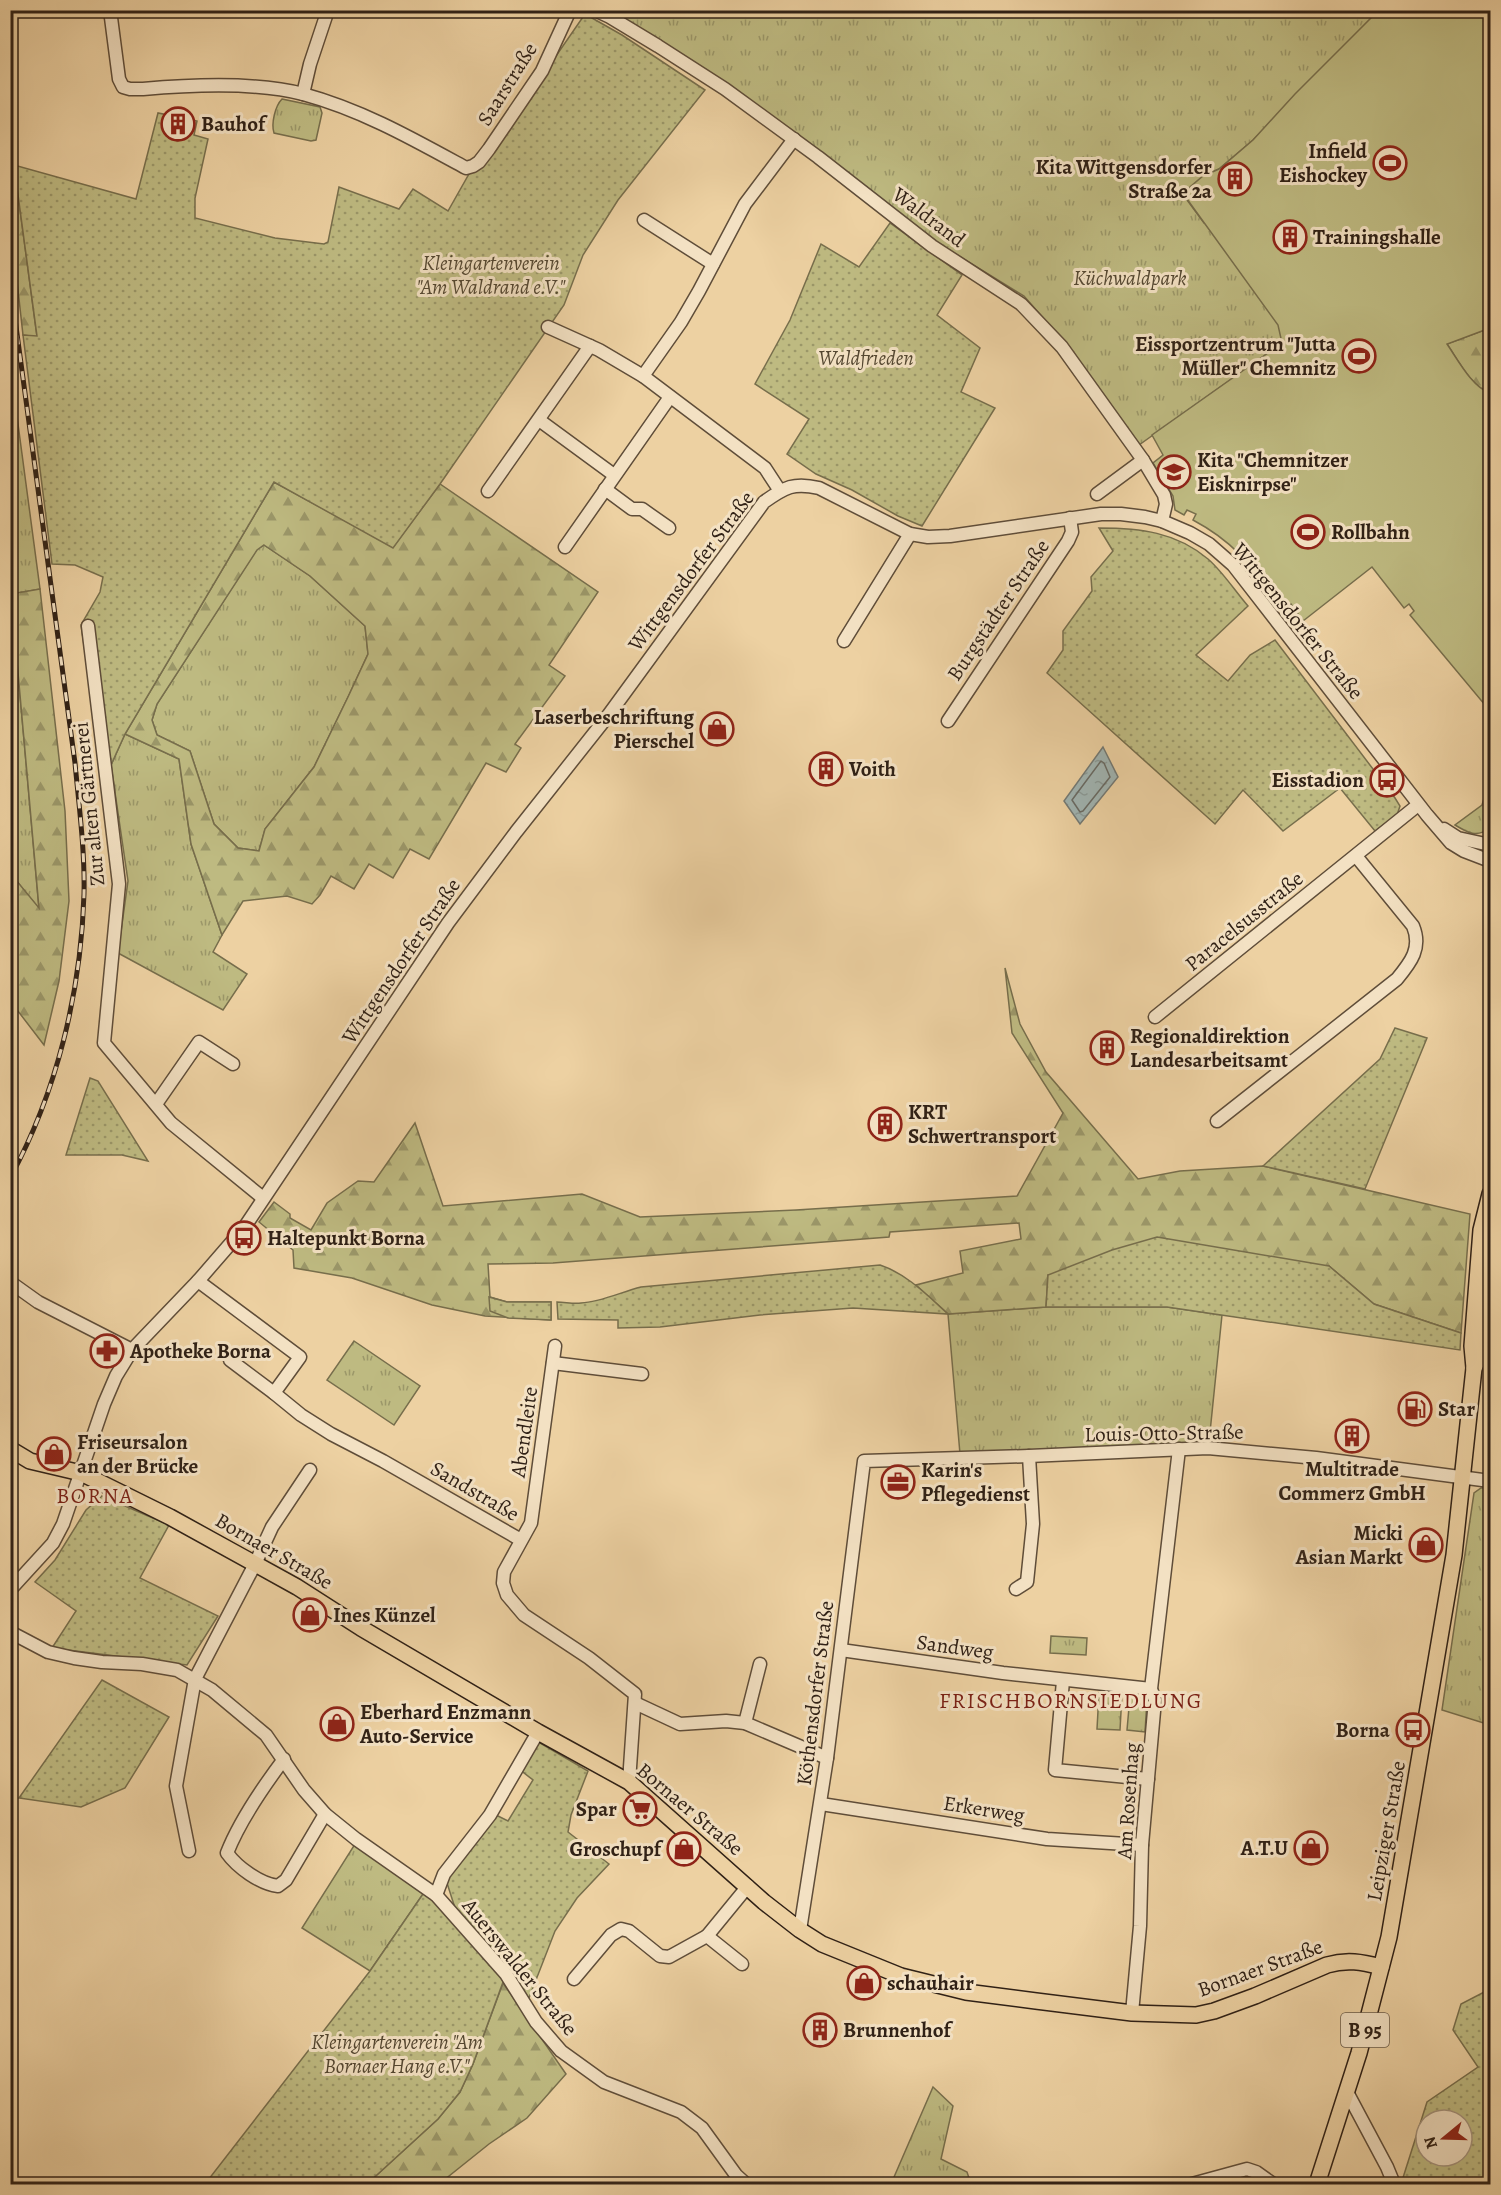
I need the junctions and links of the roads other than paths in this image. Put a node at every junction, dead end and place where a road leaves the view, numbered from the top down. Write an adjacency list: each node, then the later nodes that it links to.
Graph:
1 (110, 10): 5 (street)
2 (328, 10): 5 (street)
3 (570, 10): 5 (street, Saarstraße)
4 (595, 10): 6 (street, Waldrand)
5 (303, 94)
6 (794, 139): 8 (street); 14 (street, Waldrand)
7 (644, 220): 8 (street)
8 (713, 264): 11 (street)
9 (548, 327): 10 (street)
10 (590, 346): 11 (street); 13 (street)
11 (643, 376): 12 (street)
12 (670, 397): 15 (street); 18 (street)
13 (539, 420): 15 (street); 17 (street)
14 (1143, 460): 19 (street); 21 (street, Waldrand)
15 (614, 475): 16 (street)
16 (605, 489): 22 (street); 24 (street)
17 (488, 491)
18 (780, 491): 23 (street, Wittgensdorfer Straße); 40 (street, Wittgensdorfer Straße)
19 (1097, 494)
20 (1070, 518): 21 (street, Wittgensdorfer Straße); 23 (street, Wittgensdorfer Straße); 27 (street, Burgstädter Straße)
21 (1162, 520): 28 (street, Wittgensdorfer Straße)
22 (669, 528)
23 (910, 534): 26 (street)
24 (565, 547)
25 (88, 626): 37 (street, Zur alten Gärtnerei)
26 (844, 641)
27 (948, 721)
28 (1418, 805): 29 (street, Wittgensdorfer Straße); 33 (street, Paracelsusstraße)
29 (1435, 823): 31 (street, Wittgensdorfer Straße); 34 (street, Wittgensdorfer Straße)
30 (1491, 838): 31 (street)
31 (1476, 843): 32 (street, Wittgensdorfer Straße)
32 (1491, 845)
33 (1356, 856): 35 (street, Paracelsusstraße); 38 (street)
34 (1491, 861)
35 (1155, 1017)
36 (232, 1064): 37 (street)
37 (156, 1104): 40 (street, Zur alten Gärtnerei)
38 (1217, 1121)
39 (1491, 1194): 44 (main road, Leipziger Straße / B 95)
40 (264, 1198): 42 (street, Wittgensdorfer Straße)
41 (1491, 1279): 44 (main road, Leipziger Straße / B 95)
42 (198, 1281): 46 (street, Wittgensdorfer Straße); 50 (street)
43 (10, 1282): 46 (street)
44 (1480, 1325): 57 (main road, Leipziger Straße / B 95)
45 (555, 1346): 48 (street, Abendleite)
46 (132, 1350): 56 (street, Wittgensdorfer Straße)
47 (231, 1360): 50 (street, Sandstraße)
48 (553, 1363): 49 (street, Abendleite); 59 (street, Abendleite)
49 (642, 1374)
50 (274, 1393): 59 (street, Sandstraße)
51 (10, 1449): 56 (main road, Bornaer Straße)
52 (1179, 1449): 53 (street, Louis-Otto-Straße); 57 (street, Louis-Otto-Straße); 68 (street, Am Rosenhag)
53 (1029, 1456): 54 (street, Louis-Otto-Straße); 61 (street)
54 (864, 1461): 64 (street, Köthensdorfer Straße)
55 (310, 1470): 60 (street)
56 (81, 1473): 60 (main road, Bornaer Straße); 62 (street, Wittgensdorfer Straße)
57 (1462, 1477): 58 (street); 85 (main road, Leipziger Straße / B 95)
58 (1491, 1481)
59 (521, 1540): 69 (street, Sandstraße)
60 (255, 1564): 66 (street); 71 (main road, Bornaer Straße)
61 (1016, 1589)
62 (10, 1590)
63 (10, 1632): 66 (street, Auerswalder Straße)
64 (841, 1650): 67 (street, Sandweg); 72 (street, Köthensdorfer Straße)
65 (760, 1664): 70 (street)
66 (195, 1679): 73 (street, Auerswalder Straße); 79 (street)
67 (1064, 1681): 68 (street, Sandweg); 74 (street)
68 (1151, 1689): 74 (street, Am Rosenhag)
69 (635, 1703): 70 (street, Sandstraße); 75 (street)
70 (745, 1723): 72 (street, Sandstraße)
71 (538, 1732): 75 (main road, Bornaer Straße); 81 (street, Auerswalder Straße)
72 (827, 1758): 76 (street, Köthensdorfer Straße)
73 (284, 1759): 77 (street, Auerswalder Straße); 77 (street)
74 (1148, 1779): 78 (street, Am Rosenhag)
75 (629, 1782): 80 (main road, Bornaer Straße)
76 (821, 1804): 78 (street, Erkerweg); 82 (street, Köthensdorfer Straße)
77 (325, 1814): 81 (street, Auerswalder Straße)
78 (1142, 1845): 87 (street, Am Rosenhag)
79 (189, 1851)
80 (748, 1887): 82 (main road, Bornaer Straße); 83 (street)
81 (436, 1894): 89 (street, Auerswalder Straße)
82 (800, 1930): 87 (main road, Bornaer Straße)
83 (707, 1936): 84 (street); 86 (street)
84 (742, 1964)
85 (1381, 1968): 87 (main road, Bornaer Straße); 88 (main road, Leipziger Straße / B 95)
86 (574, 1978)
87 (1132, 2013)
88 (1347, 2092): 92 (main road, Leipziger Straße / B 95); 93 (street)
89 (746, 2184)
90 (1192, 2184): 91 (street)
91 (1273, 2184)
92 (1317, 2184)
93 (1394, 2184)

